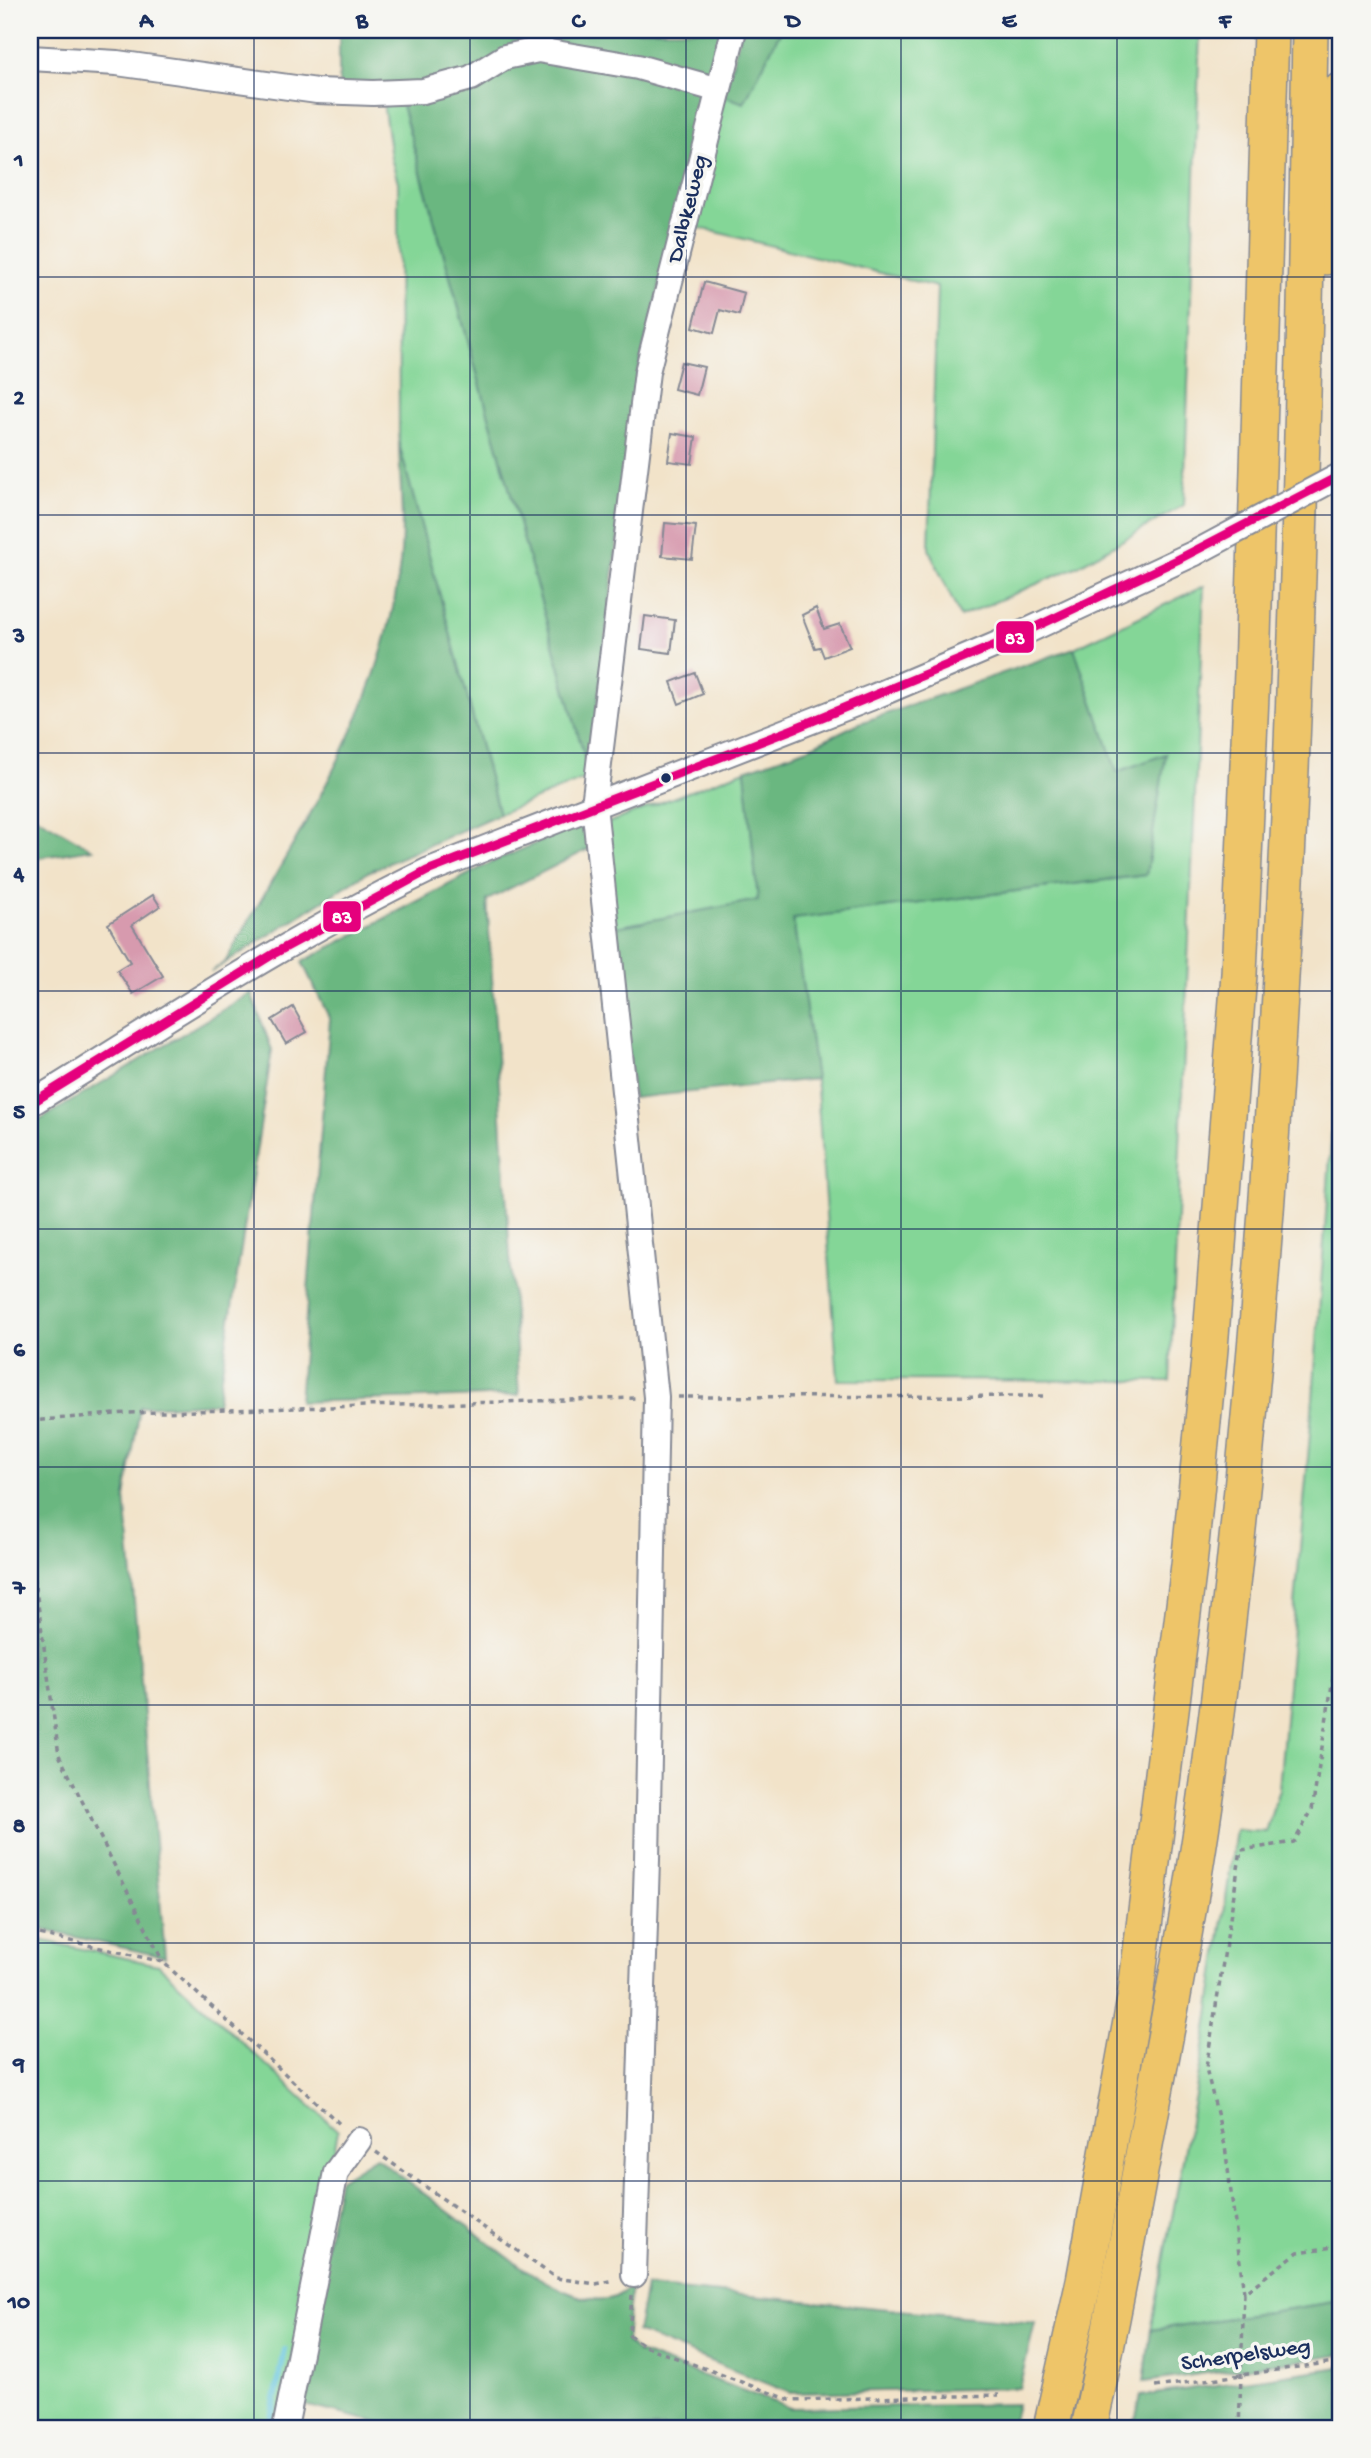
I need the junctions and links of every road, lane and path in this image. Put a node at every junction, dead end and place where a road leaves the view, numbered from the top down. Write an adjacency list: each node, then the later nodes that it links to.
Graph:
1 (734, 30): 5 (street, Dalbkeweg)
2 (1271, 30): 27 (highway)
3 (1310, 30): 7 (highway)
4 (30, 58): 5 (street)
5 (719, 90): 9 (street, Dalbkeweg)
6 (1341, 90): 7 (highway)
7 (1304, 385): 28 (highway)
8 (1341, 475): 9 (street, bridge)
9 (594, 805): 10 (street); 12 (street, Dalbkeweg)
10 (30, 1104)
11 (1044, 1396): 12 (path)
12 (656, 1397): 13 (path); 20 (street, Dalbkeweg)
13 (30, 1421)
14 (30, 1547): 17 (path)
15 (1341, 1628): 21 (path)
16 (30, 1932): 17 (path)
17 (163, 1962): 18 (path)
18 (359, 2140): 20 (path); 26 (street)
19 (1341, 2246): 21 (path)
20 (634, 2275): 25 (path)
21 (1244, 2293): 23 (path)
22 (1341, 2361): 23 (path, Scherpelsweg)
23 (1243, 2374): 24 (path, Scherpelsweg); 29 (path)
24 (1155, 2387)
25 (999, 2395)
26 (285, 2428)
27 (1051, 2428)
28 (1089, 2428)
29 (1238, 2428)

